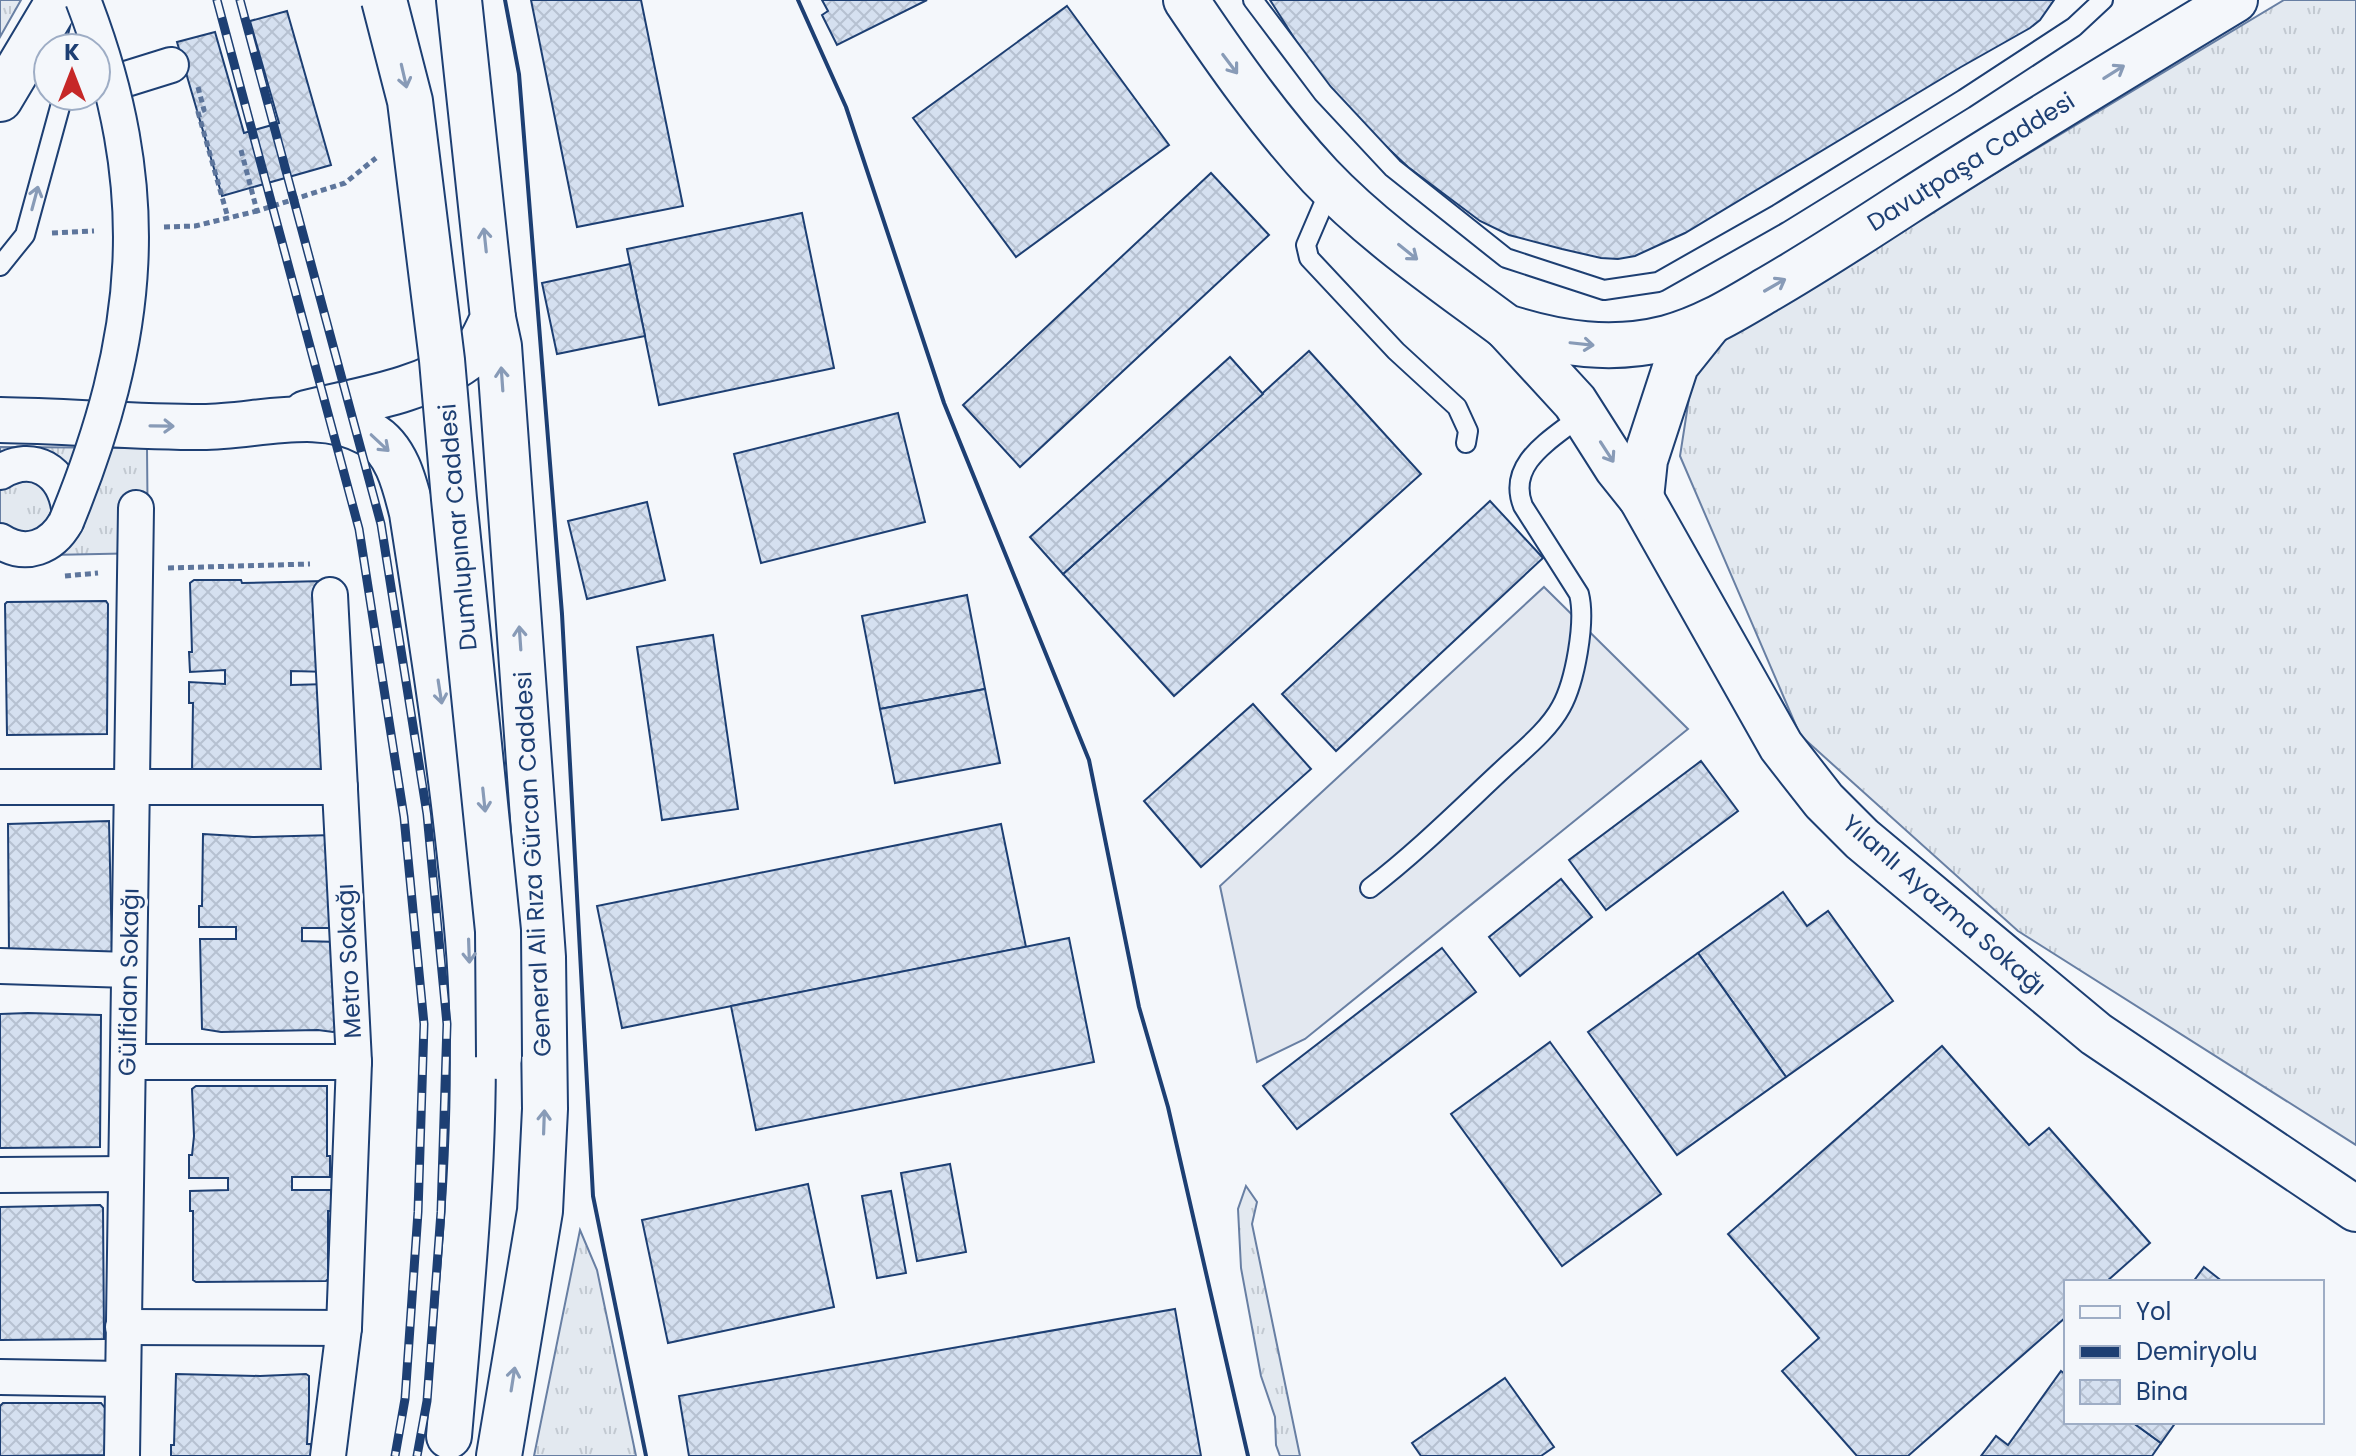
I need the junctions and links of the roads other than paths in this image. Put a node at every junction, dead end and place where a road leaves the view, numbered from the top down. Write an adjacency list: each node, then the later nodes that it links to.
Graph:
1 (59, 0): 14 (main road)
2 (85, 0): 9 (lane); 10 (street, bridge)
3 (384, 0): 37 (main road, Dumlupınar Caddesi, one-way to 37, bridge)
4 (459, 0): 18 (main road, one-way to 4)
5 (1186, 0): 16 (main road, one-way to 16)
6 (1253, 0): 7 (lane)
7 (2103, 0)
8 (2231, 1): 19 (main road, Davutpaşa Caddesi, one-way to 8)
9 (78, 32)
10 (96, 32)
11 (183, 72): 12 (street)
12 (112, 84)
13 (112, 91): 28 (street, bridge)
14 (0, 99)
15 (59, 112): 17 (lane, one-way to 15)
16 (1331, 186): 20 (main road, one-way to 20); 24 (lane)
17 (0, 266)
18 (493, 318): 23 (main road); 50 (main road, General Ali Rıza Gürcan Caddesi, one-way to 18)
19 (1708, 325): 20 (main road, one-way to 19); 26 (main road)
20 (1506, 327): 21 (main road, Yılanlı Ayazma Sokağı)
21 (1583, 414): 26 (main road, Yılanlı Ayazma Sokağı, one-way to 26); 34 (lane)
22 (0, 420): 23 (main road, one-way to 23)
23 (280, 420): 47 (main road, one-way to 47)
24 (1466, 443)
25 (0, 472): 28 (street)
26 (1641, 498): 42 (main road, Yılanlı Ayazma Sokağı)
27 (136, 508): 33 (street, Gülfidan Sokağı)
28 (68, 515): 29 (street)
29 (0, 541)
30 (330, 595): 32 (street, Metro Sokağı)
31 (0, 787): 33 (street)
32 (340, 787): 33 (street); 39 (street, Metro Sokağı)
33 (131, 788): 36 (street, Gülfidan Sokağı)
34 (1370, 888)
35 (0, 966): 36 (street)
36 (129, 970): 38 (street, Gülfidan Sokağı)
37 (499, 1057): 47 (main road, General Ali Rıza Gürcan Caddesi)
38 (128, 1062): 39 (street); 40 (street, Gülfidan Sokağı)
39 (354, 1062): 44 (street, Metro Sokağı)
40 (126, 1174): 41 (street); 43 (street, Gülfidan Sokağı)
41 (0, 1175)
42 (2356, 1209)
43 (123, 1327): 44 (street); 46 (street, Gülfidan Sokağı)
44 (344, 1328): 49 (street, Metro Sokağı)
45 (0, 1377): 46 (street)
46 (123, 1379): 48 (street, Gülfidan Sokağı)
47 (447, 1446)
48 (122, 1456)
49 (328, 1456)
50 (499, 1456)

